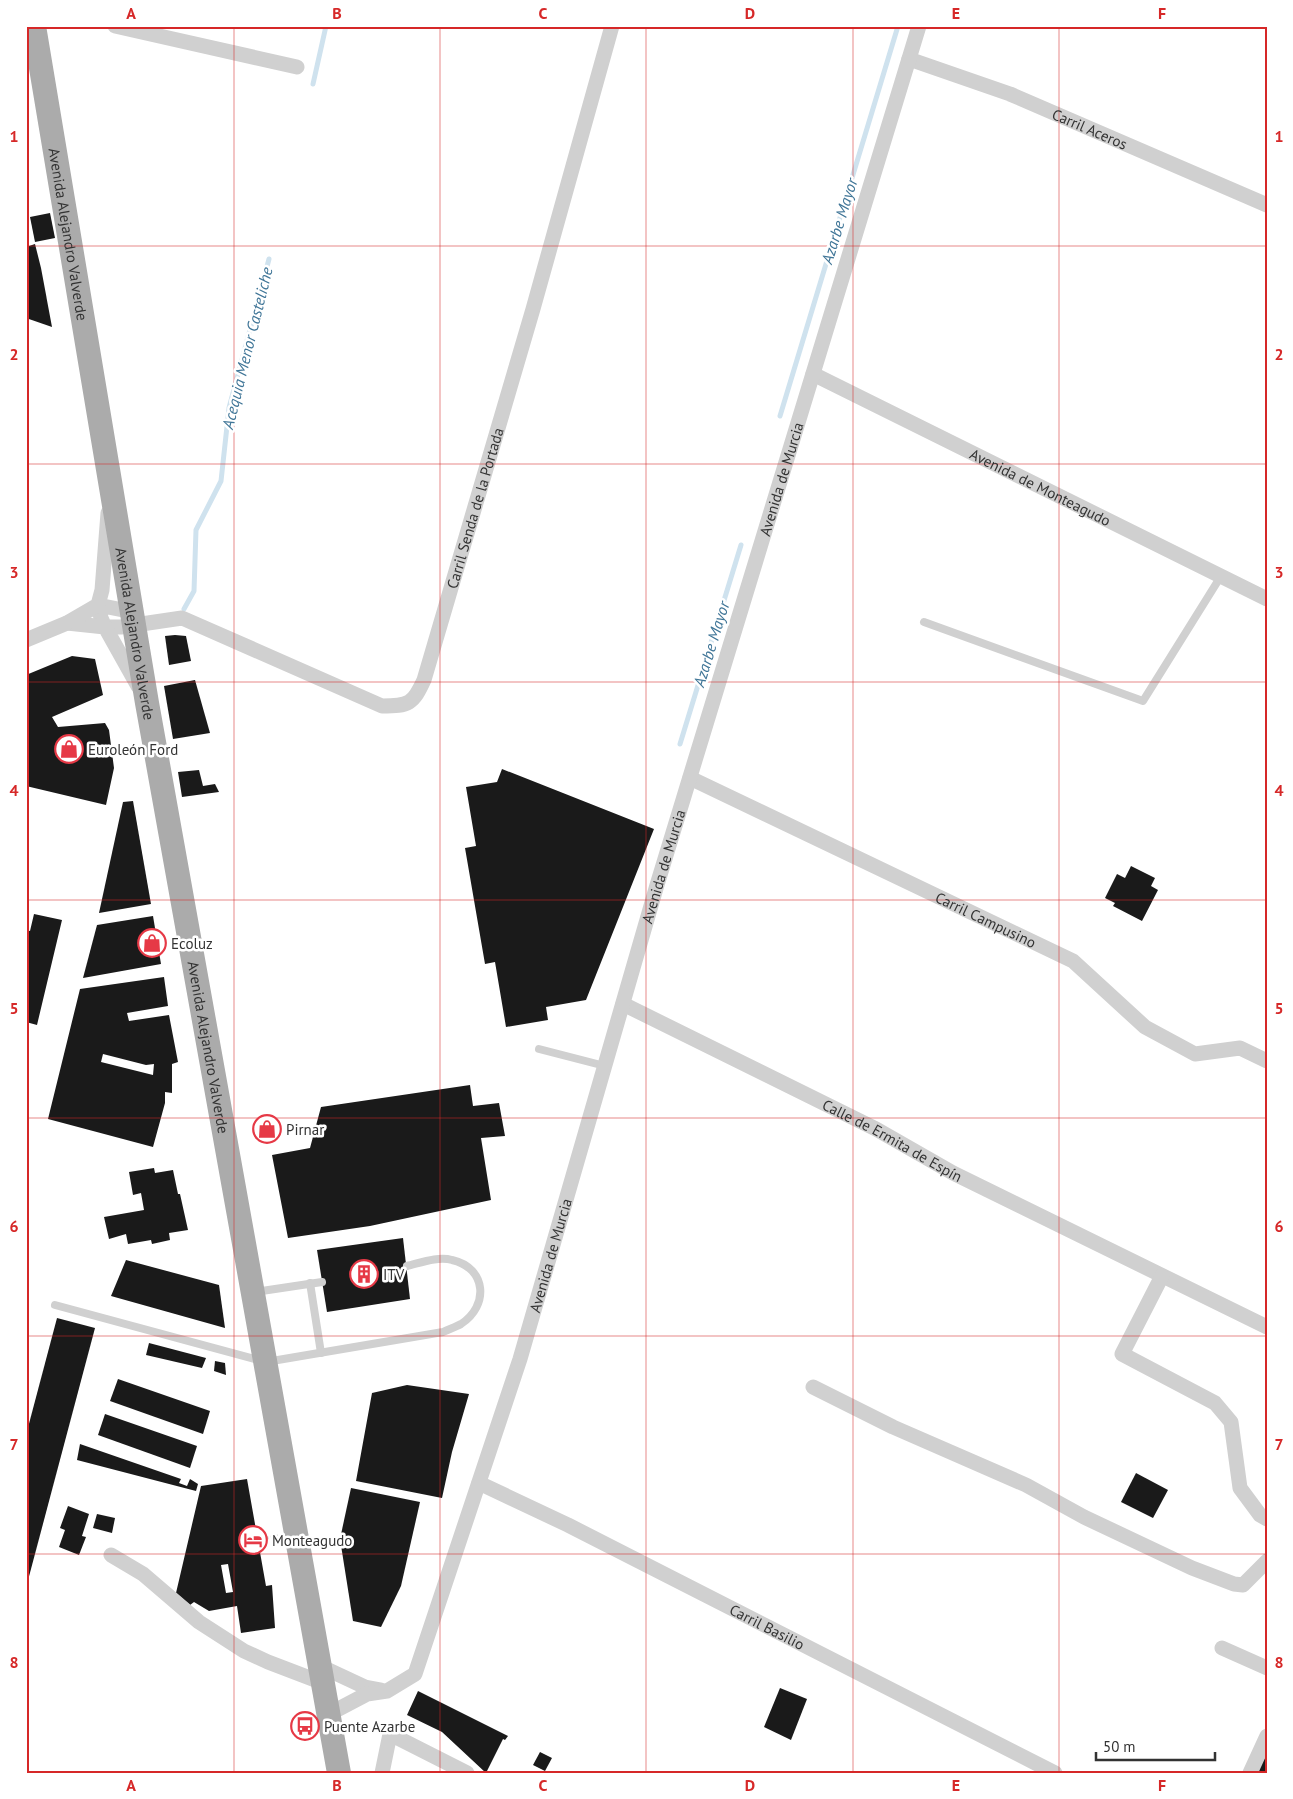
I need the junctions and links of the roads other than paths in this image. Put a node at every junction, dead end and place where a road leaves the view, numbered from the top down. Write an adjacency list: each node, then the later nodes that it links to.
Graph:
1 (34, 26): 9 (main road, Avenida Alejandro Valverde)
2 (115, 26): 6 (street)
3 (612, 26): 13 (street, Carril Senda de la Portada)
4 (919, 26): 5 (street, Avenida de Murcia)
5 (909, 59): 7 (street, Carril Aceros); 8 (street, Avenida de Murcia)
6 (297, 66)
7 (1267, 205)
8 (813, 374): 10 (street, Avenida de Monteagudo); 19 (street, Avenida de Murcia)
9 (110, 483): 12 (street); 13 (main road, Avenida Alejandro Valverde)
10 (1221, 576): 11 (street, Avenida de Monteagudo); 14 (lane)
11 (1267, 599)
12 (98, 605): 13 (street); 15 (street); 16 (street)
13 (134, 618): 16 (street, Carril Senda de la Portada); 18 (main road, Avenida Alejandro Valverde)
14 (924, 622)
15 (67, 623): 16 (street, Carril Senda de la Portada); 17 (street)
16 (105, 628): 18 (street)
17 (26, 640)
18 (147, 703): 28 (main road, Avenida Alejandro Valverde)
19 (690, 778): 20 (street, Avenida de Murcia); 22 (street, Carril Campusino)
20 (623, 1004): 23 (street, Avenida de Murcia); 25 (street, Calle de Ermita de Espín)
21 (539, 1049): 23 (lane)
22 (1267, 1061)
23 (605, 1066): 34 (street, Avenida de Murcia)
24 (406, 1266): 31 (lane)
25 (1162, 1276): 30 (street, Calle de Ermita de Espín); 35 (street)
26 (322, 1282): 27 (lane)
27 (310, 1283): 28 (lane); 31 (lane)
28 (253, 1292): 32 (main road, Avenida Alejandro Valverde)
29 (55, 1304): 32 (lane)
30 (1267, 1327)
31 (320, 1353): 32 (lane)
32 (266, 1362): 40 (main road, Avenida Alejandro Valverde)
33 (813, 1387): 37 (street)
34 (479, 1483): 41 (street, Avenida de Murcia); 47 (street, Carril Basilio)
35 (1267, 1519)
36 (111, 1555): 40 (street)
37 (1267, 1561)
38 (1222, 1648): 39 (street)
39 (1267, 1668)
40 (322, 1674): 41 (street); 42 (main road, Avenida Alejandro Valverde)
41 (387, 1691): 42 (street, Avenida de Murcia)
42 (329, 1714): 44 (main road, Avenida Alejandro Valverde)
43 (1267, 1736): 48 (street)
44 (339, 1773)
45 (382, 1773): 46 (street)
46 (467, 1773)
47 (1055, 1773)
48 (1250, 1773)

